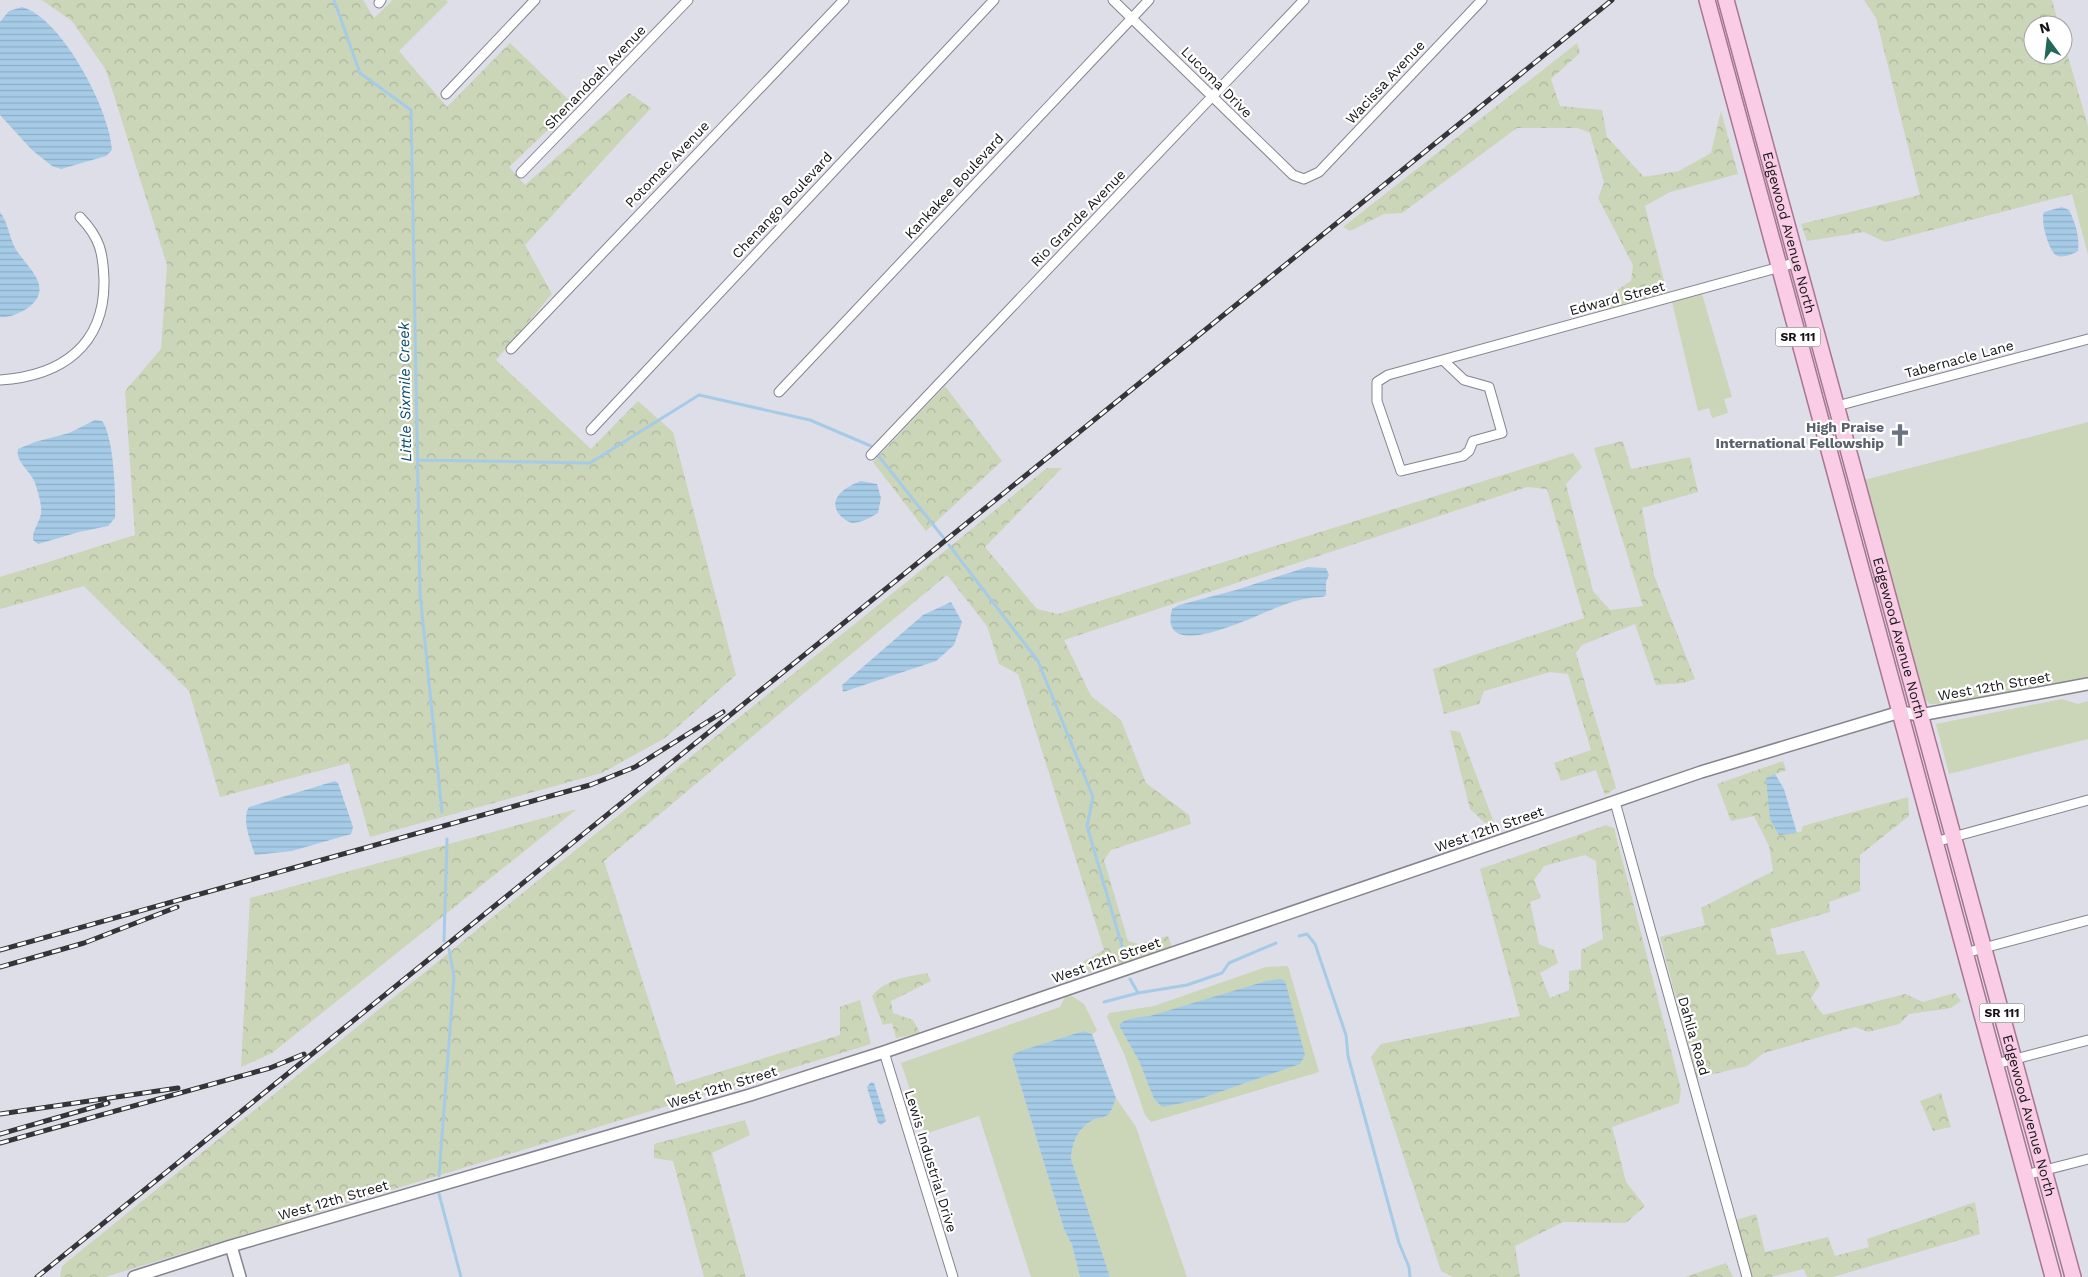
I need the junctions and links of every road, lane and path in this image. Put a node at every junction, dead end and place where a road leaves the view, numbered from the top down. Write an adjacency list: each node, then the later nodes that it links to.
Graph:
1 (535, 0): 13 (street)
2 (688, 0): 15 (street, Shenandoah Avenue)
3 (844, 0): 21 (street, Potomac Avenue)
4 (994, 0): 26 (street, Chenango Boulevard)
5 (1113, 0): 12 (street, Lucoma Drive)
6 (1149, 0): 12 (street, Kankakee Boulevard)
7 (1304, 0): 14 (street, Rio Grande Avenue)
8 (1468, 0): 11 (street)
9 (1706, 0): 19 (main road, Edgewood Avenue North / SR 111)
10 (1726, 0): 18 (main road, Edgewood Avenue North / SR 111)
11 (1479, 3): 16 (street, Wacissa Avenue)
12 (1132, 18): 14 (street, Lucoma Drive); 24 (street, Kankakee Boulevard)
13 (446, 94)
14 (1212, 97): 16 (street, Lucoma Drive); 27 (street, Rio Grande Avenue)
15 (521, 174)
16 (1304, 179)
17 (80, 217): 23 (street)
18 (1798, 262): 19 (street, Edward Street); 25 (main road, Edgewood Avenue North / SR 111)
19 (1779, 267): 22 (street, Edward Street); 29 (main road, Edgewood Avenue North / SR 111)
20 (2088, 339): 25 (street, Tabernacle Lane)
21 (511, 349)
22 (1443, 360): 22 (street, Edward Street)
23 (0, 380)
24 (779, 392)
25 (1837, 406): 28 (main road, Edgewood Avenue North / SR 111)
26 (591, 430)
27 (871, 455)
28 (1858, 486): 29 (street); 32 (main road, Edgewood Avenue North / SR 111)
29 (1840, 491): 31 (main road, Edgewood Avenue North / SR 111)
30 (2088, 684): 32 (street, West 12th Street)
31 (1900, 712): 32 (street, West 12th Street); 34 (street, West 12th Street); 36 (main road, Edgewood Avenue North / SR 111)
32 (1920, 715): 35 (main road, Edgewood Avenue North / SR 111)
33 (2088, 800): 35 (street)
34 (1615, 802): 41 (street, West 12th Street); 52 (street, Dahlia Road)
35 (1954, 837): 36 (street); 38 (main road, Edgewood Avenue North / SR 111)
36 (1935, 842): 39 (main road, Edgewood Avenue North / SR 111)
37 (2088, 920): 38 (street)
38 (1984, 948): 39 (street); 42 (main road, Edgewood Avenue North / SR 111)
39 (1965, 953): 43 (main road, Edgewood Avenue North / SR 111)
40 (2088, 1040): 42 (street)
41 (884, 1052): 47 (street, West 12th Street); 51 (street, Lewis Industrial Drive)
42 (2014, 1060): 43 (street); 45 (main road, Edgewood Avenue North / SR 111)
43 (1996, 1064): 46 (main road, Edgewood Avenue North / SR 111)
44 (2088, 1159): 45 (street)
45 (2044, 1170): 46 (street); 48 (main road, Edgewood Avenue North / SR 111)
46 (2026, 1175): 53 (main road, Edgewood Avenue North / SR 111)
47 (231, 1246): 49 (street, West 12th Street); 50 (street)
48 (2073, 1275): 53 (street)
49 (134, 1277)
50 (240, 1277)
51 (953, 1277)
52 (1747, 1277)
53 (2055, 1277)

